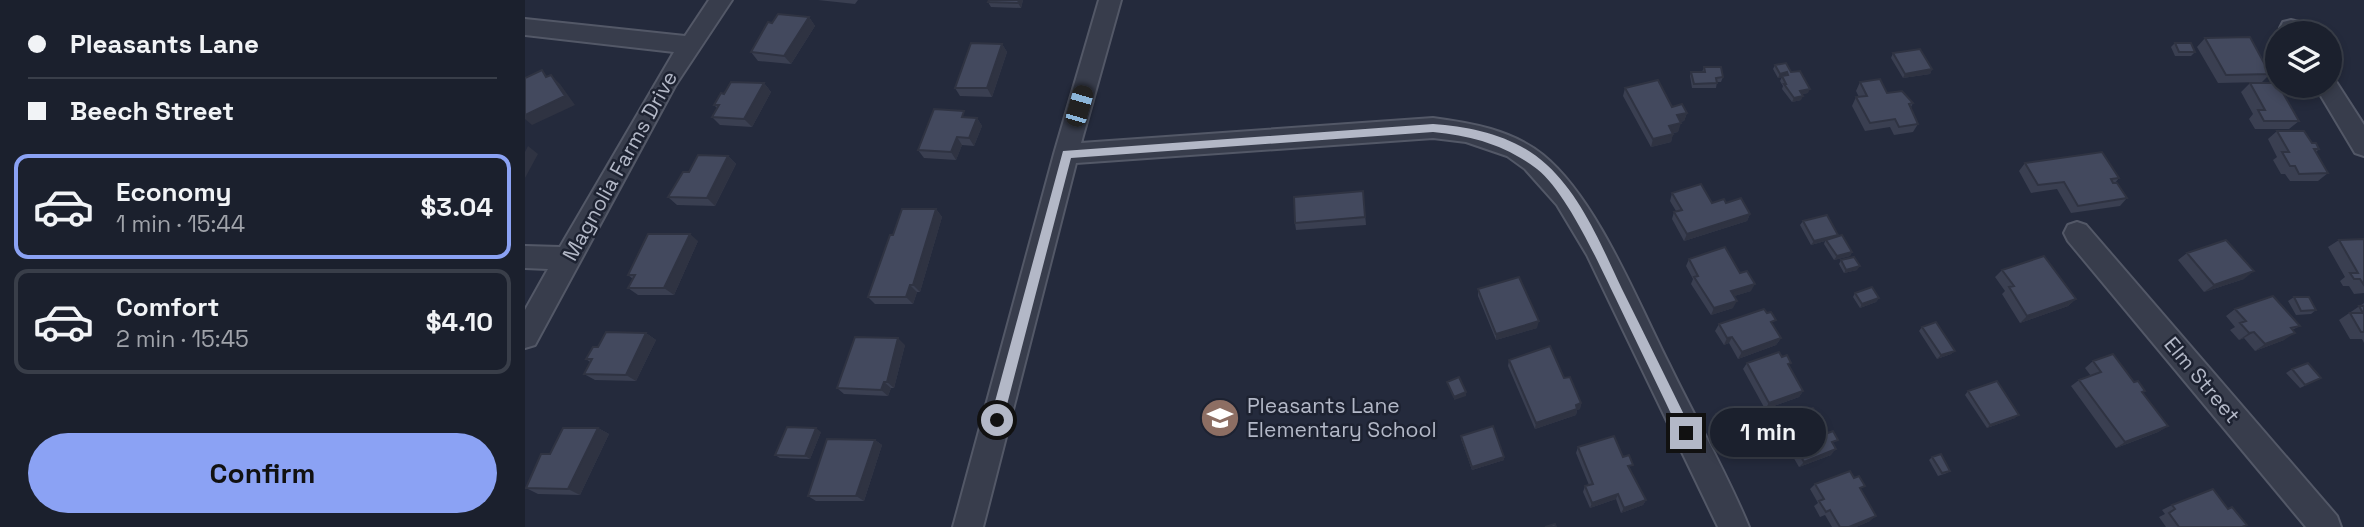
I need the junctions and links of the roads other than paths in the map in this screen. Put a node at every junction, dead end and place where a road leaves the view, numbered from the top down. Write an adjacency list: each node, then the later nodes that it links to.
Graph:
1 (721, 0): 4 (street, Magnolia Farms Drive)
2 (1110, 0): 7 (street)
3 (525, 27): 4 (street)
4 (688, 46): 10 (street, Magnolia Farms Drive)
5 (2334, 98): 6 (street)
6 (2364, 146)
7 (1066, 154): 12 (street); 13 (street)
8 (2077, 233): 14 (street, Elm Street)
9 (525, 257): 10 (street)
10 (568, 259): 11 (street, Magnolia Farms Drive)
11 (525, 336)
12 (968, 527)
13 (1734, 527)
14 (2326, 527)

